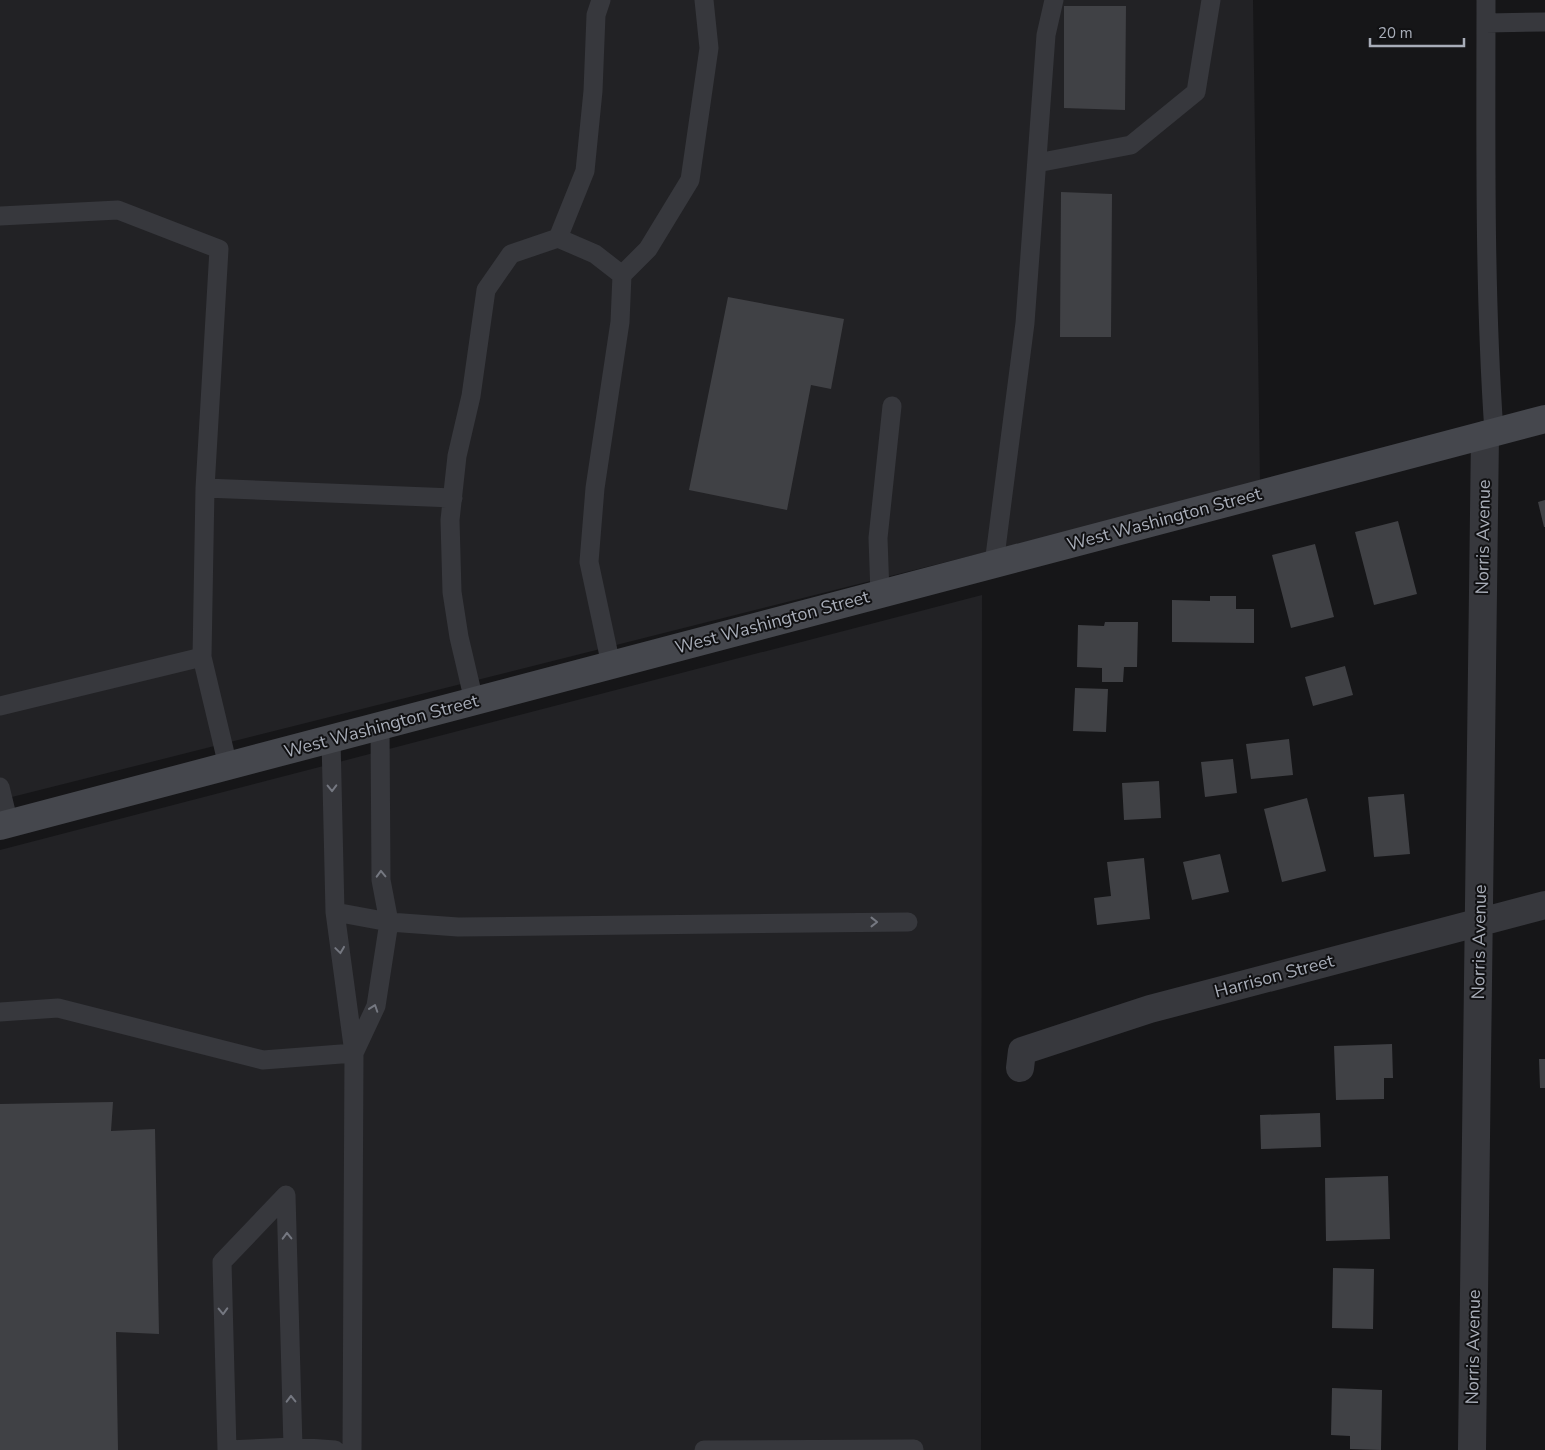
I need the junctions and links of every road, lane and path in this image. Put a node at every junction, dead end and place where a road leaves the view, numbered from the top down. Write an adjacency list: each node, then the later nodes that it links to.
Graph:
1 (601, 0): 10 (lane)
2 (704, 0): 11 (lane)
3 (1054, 0): 8 (lane)
4 (1210, 0): 8 (lane)
5 (1486, 0): 7 (lane)
6 (1545, 22): 7 (lane)
7 (1486, 23): 14 (lane)
8 (1037, 163): 17 (lane)
9 (0, 216): 15 (lane)
10 (558, 238): 11 (lane); 16 (lane)
11 (622, 275): 20 (lane)
12 (892, 406): 18 (lane)
13 (1545, 419): 14 (main road, West Washington Street)
14 (1490, 433): 17 (main road, West Washington Street); 32 (street, Norris Avenue)
15 (205, 488): 16 (lane); 19 (lane)
16 (453, 498): 21 (lane)
17 (994, 564): 18 (main road, West Washington Street)
18 (880, 594): 20 (main road, West Washington Street)
19 (202, 657): 22 (lane); 25 (lane)
20 (611, 665): 21 (main road, West Washington Street)
21 (474, 700): 23 (main road, West Washington Street)
22 (0, 706)
23 (380, 726): 24 (main road, West Washington Street); 30 (lane, one-way to 23)
24 (331, 739): 25 (main road, West Washington Street); 29 (lane, one-way to 29)
25 (228, 766): 27 (main road, West Washington Street)
26 (0, 787): 27 (lane)
27 (4, 825)
28 (1545, 905): 32 (street, Harrison Street)
29 (335, 912): 30 (lane); 34 (lane, one-way to 34)
30 (389, 922): 31 (lane, one-way to 31); 34 (lane, one-way to 30)
31 (908, 922)
32 (1479, 922): 35 (street, Harrison Street); 43 (street, Norris Avenue)
33 (0, 1012): 34 (lane)
34 (354, 1053): 40 (lane)
35 (1020, 1068)
36 (292, 1448): 38 (lane); 38 (lane, one-way to 38); 39 (lane)
37 (914, 1449): 42 (lane)
38 (228, 1450)
39 (335, 1450)
40 (352, 1450)
41 (704, 1450): 42 (lane)
42 (844, 1450)
43 (1472, 1450)

